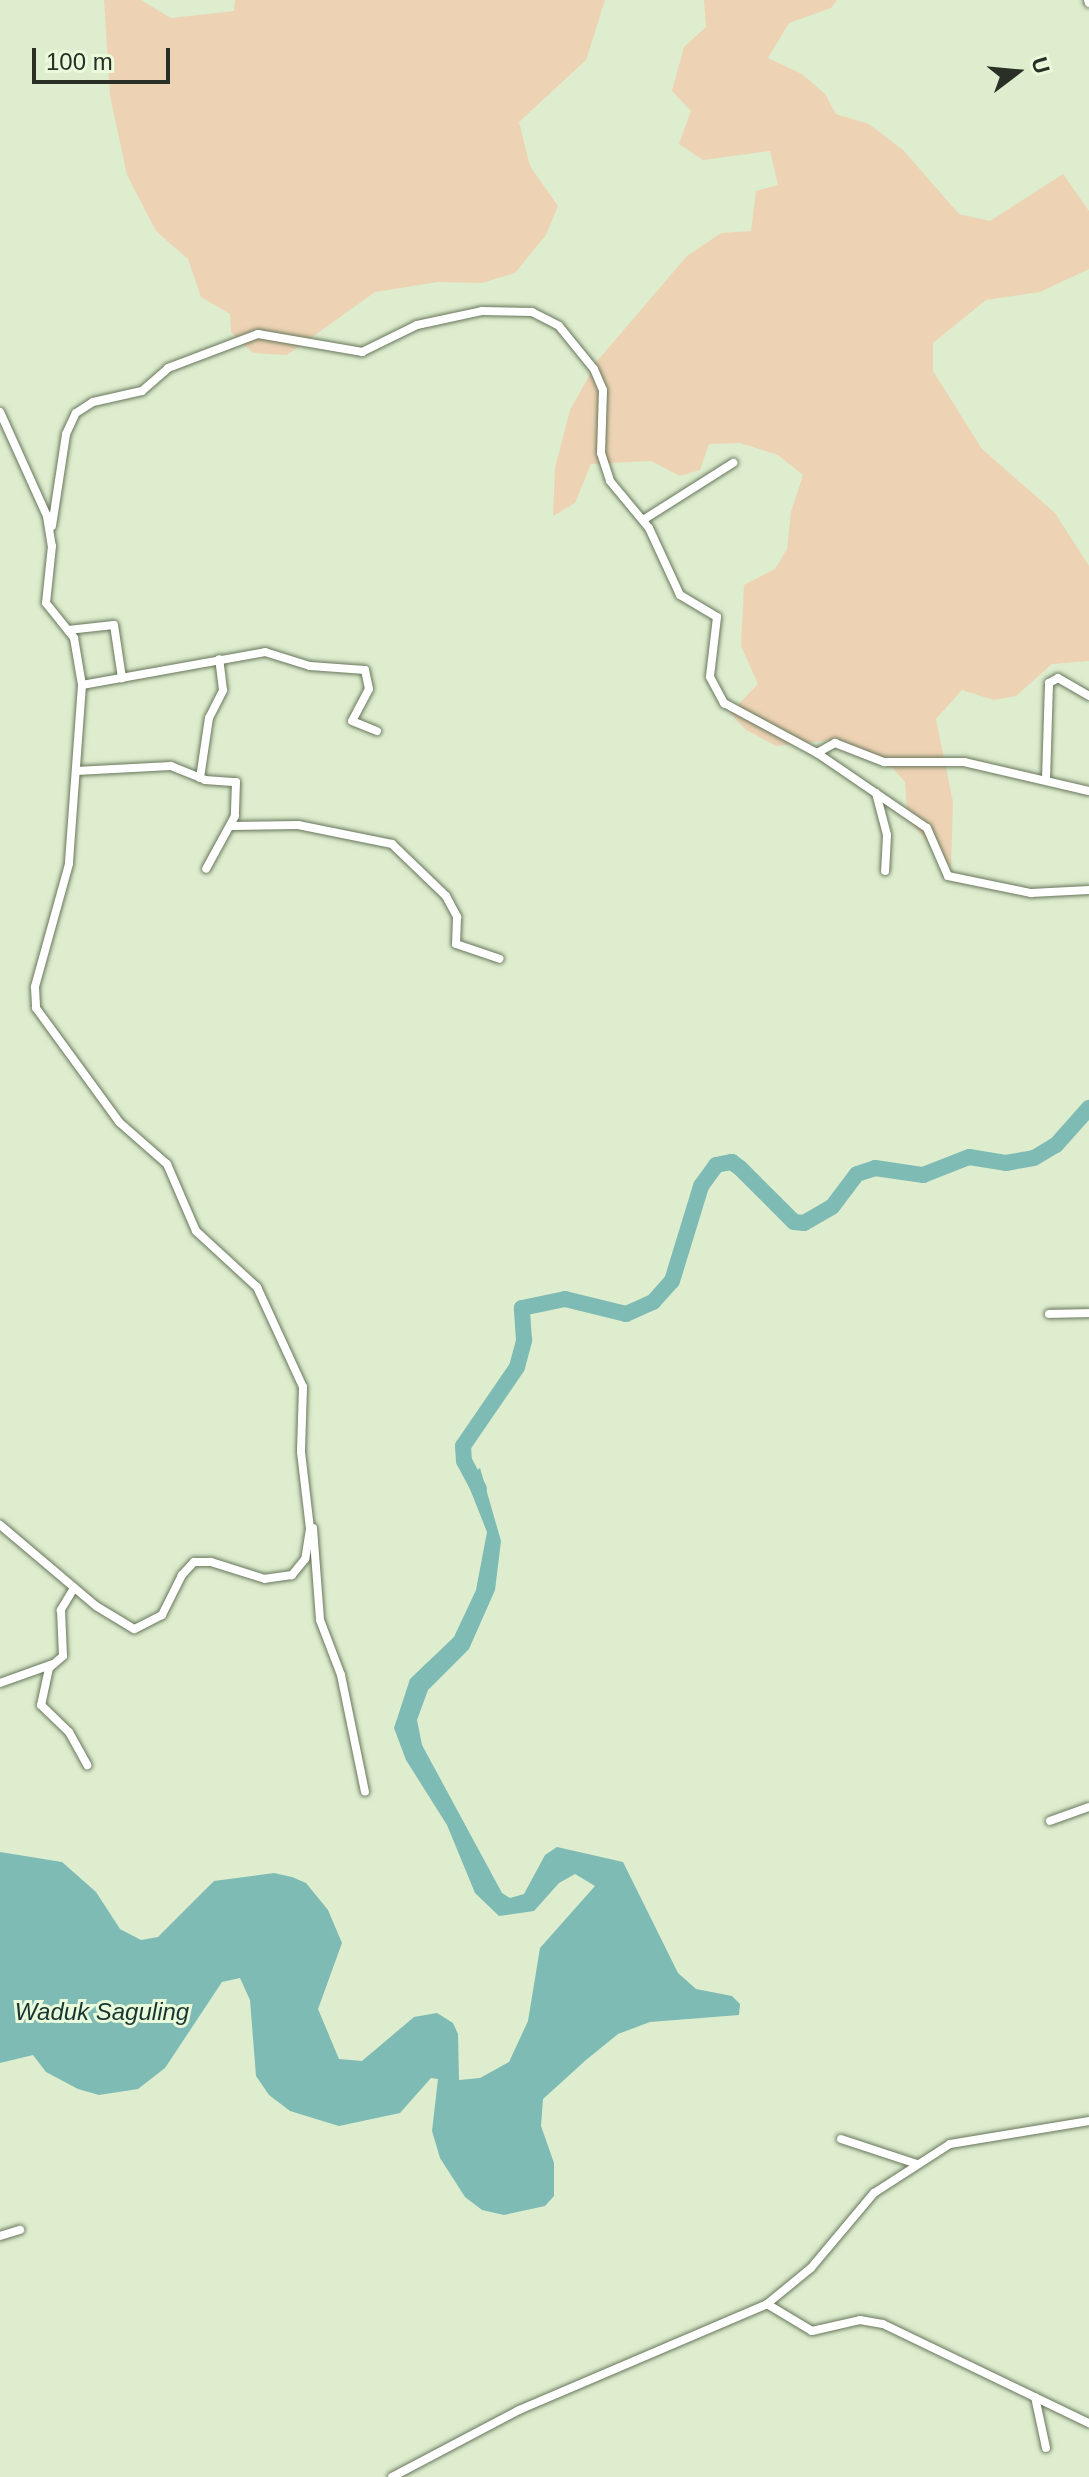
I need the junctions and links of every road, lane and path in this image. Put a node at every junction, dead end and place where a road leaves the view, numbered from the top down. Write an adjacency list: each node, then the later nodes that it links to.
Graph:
1 (0, 412): 4 (street)
2 (733, 463): 3 (street)
3 (643, 520): 4 (street); 11 (street)
4 (51, 531): 5 (street)
5 (68, 630): 7 (street); 8 (street)
6 (219, 659): 7 (street); 10 (street); 13 (street)
7 (122, 678): 8 (street)
8 (82, 685): 12 (street)
9 (1089, 696): 14 (street)
10 (377, 731)
11 (817, 753): 14 (street); 16 (street)
12 (76, 771): 13 (street); 24 (street)
13 (200, 778): 17 (street)
14 (1046, 779): 15 (street)
15 (1089, 791)
16 (876, 792): 19 (street); 20 (street)
17 (231, 826): 18 (street); 21 (street)
18 (206, 869)
19 (885, 871)
20 (1089, 890)
21 (500, 959)
22 (1089, 1313): 23 (street)
23 (1049, 1314)
24 (310, 1516): 26 (street); 30 (street)
25 (0, 1525): 26 (street)
26 (74, 1588): 27 (street)
27 (54, 1664): 28 (street); 29 (street)
28 (0, 1683)
29 (87, 1765)
30 (365, 1792)
31 (1089, 1807): 32 (street)
32 (1050, 1821)
33 (1089, 2121): 35 (street)
34 (841, 2139): 35 (street)
35 (917, 2164): 38 (street)
36 (20, 2230): 37 (street)
37 (0, 2236)
38 (767, 2304): 39 (street); 42 (street)
39 (1035, 2397): 40 (street); 41 (street)
40 (1089, 2423)
41 (1046, 2448)
42 (392, 2477)

